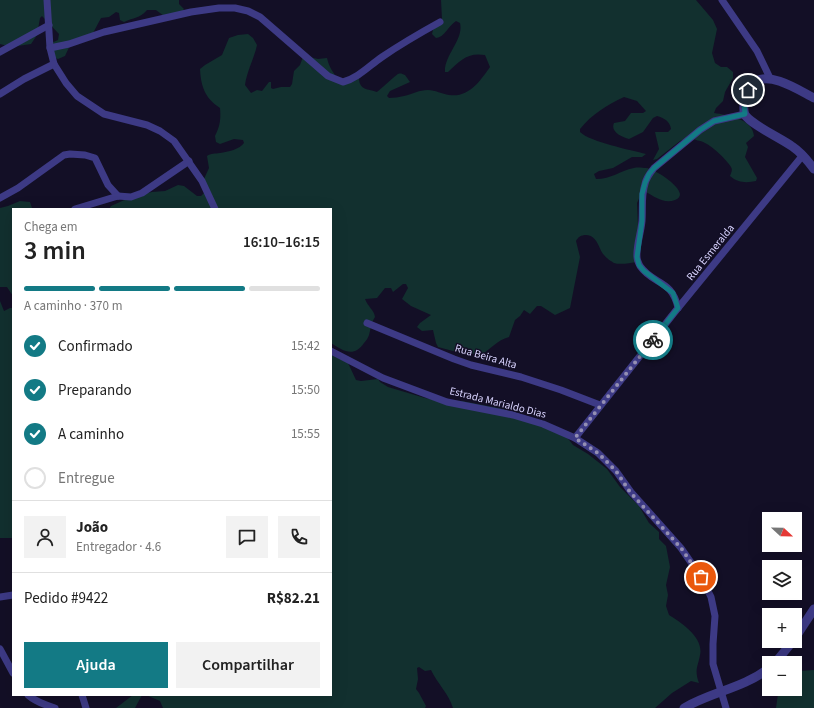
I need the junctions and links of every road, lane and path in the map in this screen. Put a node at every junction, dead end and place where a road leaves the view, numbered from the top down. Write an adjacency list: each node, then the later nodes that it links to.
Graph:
1 (47, 0): 4 (street)
2 (722, 0): 8 (street)
3 (440, 22): 5 (street)
4 (49, 25): 5 (street); 6 (street)
5 (50, 48): 7 (street)
6 (0, 52)
7 (54, 64): 9 (street); 13 (street)
8 (770, 78): 10 (street); 11 (street)
9 (0, 94)
10 (814, 98)
11 (745, 114): 12 (street); 19 (street)
12 (803, 155): 14 (street); 19 (street, Rua Esmeralda)
13 (189, 161): 15 (street); 18 (street)
14 (814, 169)
15 (118, 196): 16 (street); 17 (street)
16 (0, 198)
17 (78, 208)
18 (215, 208)
19 (678, 308): 22 (street, Rua Esmeralda)
20 (368, 323): 22 (street, Rua Beira Alta)
21 (332, 352): 23 (street, Estrada Marialdo Dias)
22 (600, 405): 23 (street, Rua Esmeralda)
23 (575, 438): 33 (street, Estrada Marialdo Dias)
24 (12, 595): 25 (street)
25 (0, 597)
26 (814, 609): 27 (street)
27 (802, 627)
28 (787, 648): 30 (street)
29 (0, 649): 31 (street)
30 (781, 656)
31 (12, 671)
32 (762, 673): 33 (street)
33 (722, 692): 38 (street); 39 (street, Estrada Marialdo Dias)
34 (30, 696): 36 (street)
35 (82, 696): 37 (street)
36 (55, 708)
37 (86, 708)
38 (684, 708)
39 (726, 708)

